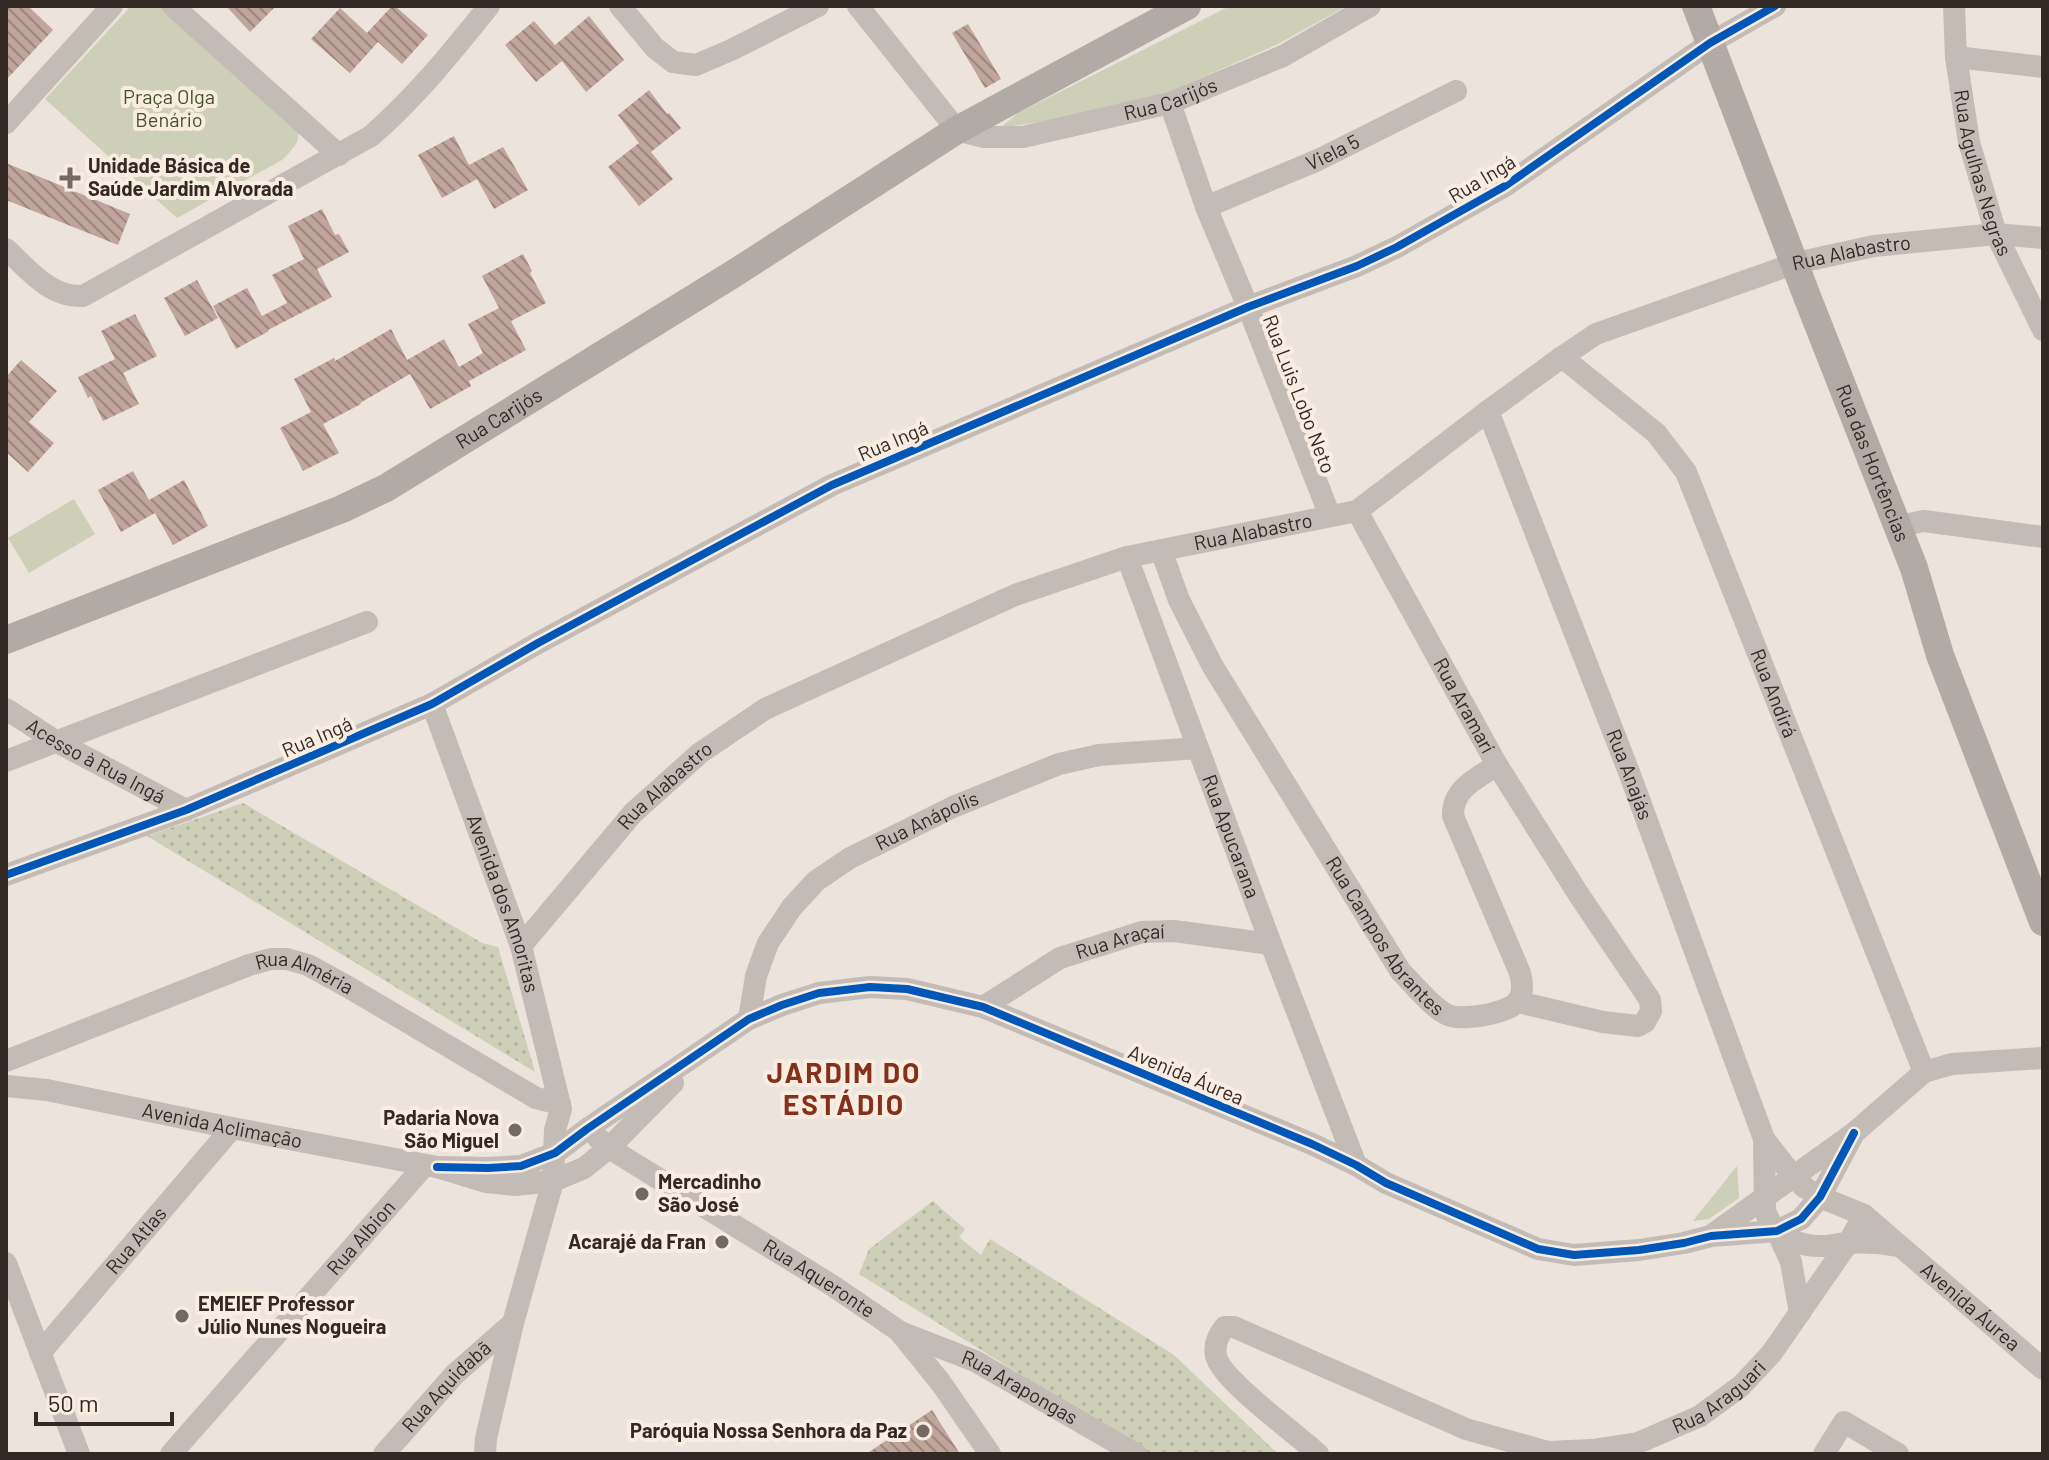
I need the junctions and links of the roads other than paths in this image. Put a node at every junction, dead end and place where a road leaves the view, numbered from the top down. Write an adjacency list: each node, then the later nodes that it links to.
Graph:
1 (112, 6): 17 (street)
2 (173, 6): 19 (street)
3 (489, 6): 19 (street)
4 (620, 6): 5 (street)
5 (818, 6)
6 (858, 6): 18 (street)
7 (1187, 6): 18 (main road, Rua Carijós)
8 (1370, 6): 16 (street, Rua Carijós)
9 (1696, 6): 12 (main road, Rua das Hortências)
10 (1775, 6): 12 (street, Rua Ingá)
11 (1954, 6): 13 (street, Rua Agulhas Negras)
12 (1710, 43): 24 (main road, Rua das Hortências); 25 (street, Rua Ingá)
13 (1956, 57): 14 (street); 21 (street, Rua Agulhas Negras)
14 (2043, 67)
15 (1456, 91): 20 (street, Viela 5)
16 (1170, 103): 18 (street, Rua Carijós); 20 (street, Rua Luis Lobo Neto)
17 (6, 123)
18 (957, 130): 36 (main road, Rua Carijós)
19 (339, 155): 23 (street)
20 (1206, 207): 25 (street, Rua Luis Lobo Neto)
21 (1996, 234): 22 (street, Rua Alabastro); 24 (street, Rua Alabastro); 26 (street, Rua Agulhas Negras)
22 (2043, 238)
23 (6, 249)
24 (1796, 263): 27 (street, Rua Alabastro); 31 (main road, Rua das Hortências)
25 (1248, 307): 30 (street, Rua Luis Lobo Neto); 37 (street, Rua Ingá)
26 (2043, 330)
27 (1562, 357): 28 (street, Rua Alabastro); 55 (street, Rua Andirá)
28 (1488, 411): 29 (street, Rua Alabastro); 62 (street, Rua Anajás)
29 (1357, 511): 30 (street, Rua Alabastro); 42 (street, Rua Aramarí)
30 (1330, 516): 33 (street, Rua Alabastro)
31 (1898, 526): 32 (street); 45 (main road, Rua das Hortências)
32 (2043, 537)
33 (1161, 550): 34 (street, Rua Alabastro); 48 (street, Rua Campos Abrantes)
34 (1127, 557): 40 (street, Rua Apucarana); 47 (street, Rua Alabastro)
35 (367, 622): 39 (street)
36 (6, 640)
37 (432, 704): 43 (street, Rua Ingá); 47 (street, Avenida dos Amoritas)
38 (6, 709): 39 (street, Acesso à Rua Ingá)
39 (57, 742): 41 (street); 43 (street, Acesso à Rua Ingá)
40 (1198, 748): 46 (street, Rua Apucarana); 50 (street, Rua Anápolis)
41 (6, 761)
42 (1497, 765): 48 (street); 48 (street, Rua Aramarí)
43 (186, 810): 44 (street, Rua Ingá)
44 (6, 875)
45 (2043, 922)
46 (1271, 944): 49 (street, Rua Araçaí); 58 (street, Rua Apucarana)
47 (521, 946): 57 (street, Avenida dos Amoritas)
48 (1518, 1002)
49 (983, 1007): 50 (street, Avenida Áurea); 63 (street, Avenida Áurea)
50 (749, 1019): 52 (street, Avenida Áurea)
51 (34, 1049): 54 (street, Rua Alméria); 56 (street); 57 (street, Rua Alméria)
52 (705, 1050): 60 (street, Avenida Áurea); 64 (street, Avenida Áurea)
53 (2043, 1058): 55 (street)
54 (6, 1061)
55 (1924, 1072): 61 (street)
56 (9, 1086): 59 (street, Avenida Aclimação)
57 (561, 1106): 60 (street); 65 (street, Avenida dos Amoritas)
58 (1338, 1115): 63 (street); 66 (street, Rua Apucarana)
59 (232, 1128): 67 (street, Avenida Aclimação); 81 (street, Rua Atlas)
60 (587, 1129): 64 (street); 65 (street, Avenida Áurea)
61 (1854, 1133): 68 (street); 70 (street)
62 (1764, 1139): 68 (street, Rua Anajás); 71 (street, Rua Anajás)
63 (1312, 1144): 66 (street, Avenida Áurea)
64 (609, 1148): 69 (street, Avenida Áurea); 80 (street, Rua Aqueronte)
65 (555, 1153): 67 (street, Avenida Aclimação); 69 (street, Avenida dos Amoritas)
66 (1356, 1165): 74 (street, Avenida Áurea)
67 (431, 1166): 69 (street, Avenida Aclimação); 84 (street, Rua Albion)
68 (1793, 1176): 70 (street, Avenida Áurea); 71 (street, Avenida Áurea)
69 (553, 1181): 79 (street, Avenida dos Amoritas)
70 (1820, 1197): 72 (street, Avenida Áurea); 73 (street, Avenida Áurea)
71 (1764, 1198): 73 (street); 74 (street, Avenida Áurea)
72 (1864, 1215): 75 (street, Rua Araguari); 76 (street, Avenida Áurea)
73 (1777, 1231): 74 (street, Avenida Áurea); 75 (street, Avenida Áurea); 78 (street)
74 (1711, 1236)
75 (1848, 1243): 76 (street, Avenida Áurea); 78 (street, Rua Araguari)
76 (1898, 1246): 82 (street, Avenida Áurea)
77 (6, 1263): 81 (street)
78 (1800, 1313): 89 (street, Rua Araguari)
79 (513, 1323): 85 (street, Rua Aquidabã); 86 (street, Avenida dos Amoritas)
80 (899, 1331): 87 (street, Rua Aqueronte); 88 (street, Rua Arapongas)
81 (40, 1353): 83 (street)
82 (2043, 1369)
83 (79, 1454)
84 (171, 1454)
85 (384, 1454)
86 (485, 1454)
87 (990, 1454)
88 (1136, 1454)
89 (1318, 1454)
90 (1824, 1454): 91 (street)
91 (1898, 1454)

